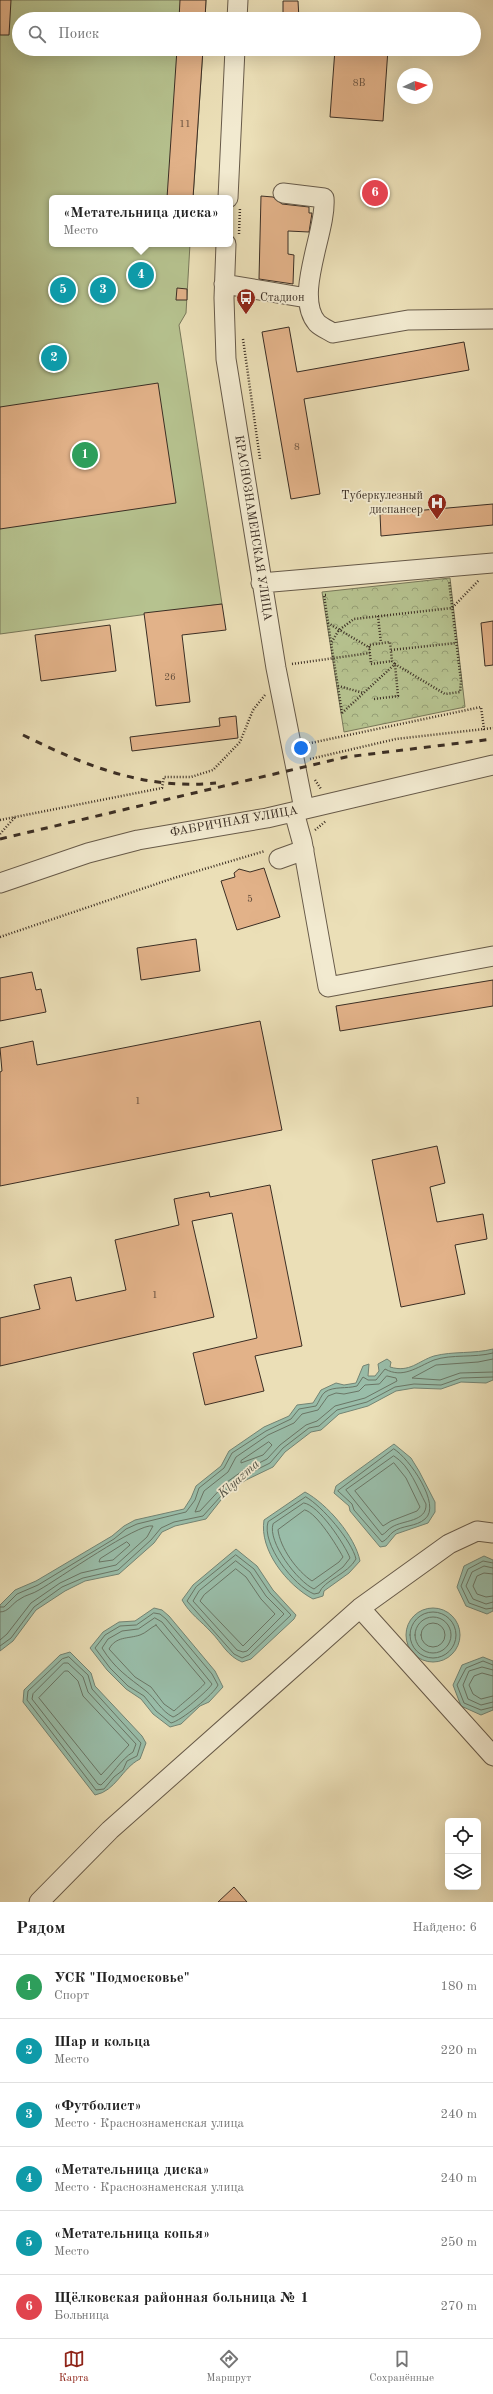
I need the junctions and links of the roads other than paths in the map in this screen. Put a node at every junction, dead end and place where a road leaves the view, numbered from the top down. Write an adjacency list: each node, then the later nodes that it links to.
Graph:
1 (238, 0): 2 (street)
2 (237, 12)
3 (235, 56): 5 (street)
4 (283, 193): 8 (street)
5 (234, 198)
6 (232, 247): 7 (street, КРАСНОЗНАМЕНСКАЯ УЛИЦА)
7 (224, 284): 8 (street); 11 (street, КРАСНОЗНАМЕНСКАЯ УЛИЦА)
8 (307, 298): 9 (street)
9 (493, 319)
10 (488, 569): 11 (street)
11 (261, 583): 13 (street, КРАСНОЗНАМЕНСКАЯ УЛИЦА)
12 (493, 765): 13 (street, ФАБРИЧНАЯ УЛИЦА)
13 (299, 811): 14 (street, КРАСНОЗНАМЕНСКАЯ УЛИЦА); 16 (street, ФАБРИЧНАЯ УЛИЦА)
14 (304, 850): 15 (street); 17 (street, КРАСНОЗНАМЕНСКАЯ УЛИЦА)
15 (275, 854)
16 (0, 883)
17 (493, 956)
18 (493, 1533): 19 (street)
19 (360, 1608): 20 (street); 21 (street)
20 (493, 1756)
21 (39, 1902)

